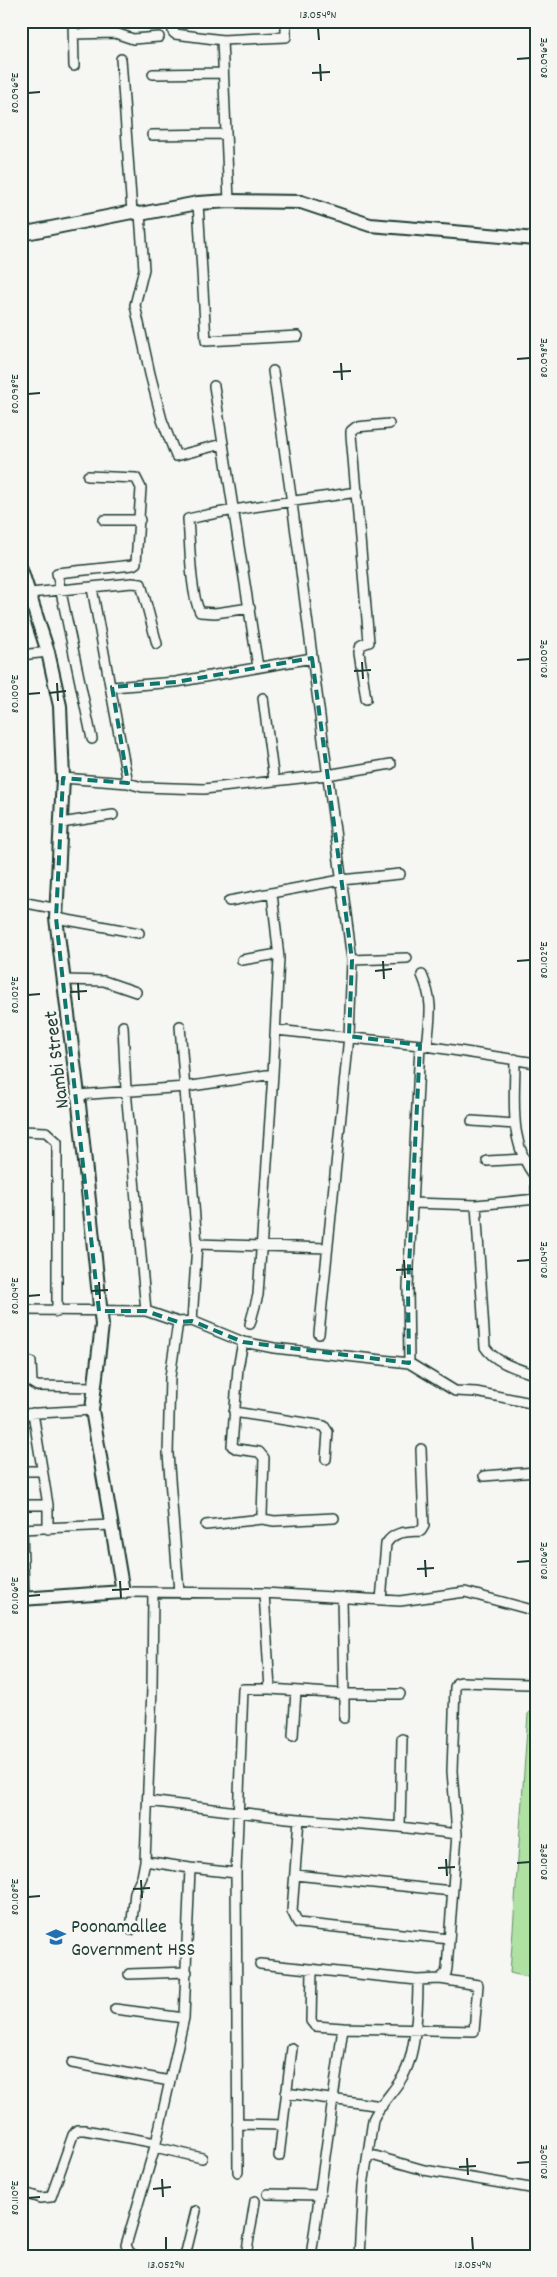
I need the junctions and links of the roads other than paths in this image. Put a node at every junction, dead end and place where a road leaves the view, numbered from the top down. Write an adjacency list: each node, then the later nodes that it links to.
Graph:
1 (73, 21): 4 (street)
2 (173, 21): 6 (street)
3 (286, 21): 6 (street)
4 (74, 34): 5 (street); 8 (street)
5 (159, 37)
6 (223, 40): 9 (street)
7 (121, 59): 15 (street)
8 (74, 66)
9 (223, 73): 10 (street); 12 (street)
10 (153, 74)
11 (152, 134): 12 (street)
12 (225, 134): 13 (street)
13 (229, 201): 14 (street); 17 (street)
14 (198, 203): 15 (street); 18 (street)
15 (136, 213): 16 (street); 22 (street)
16 (21, 234)
17 (536, 239)
18 (298, 336)
19 (273, 371): 25 (street)
20 (214, 386): 22 (street)
21 (389, 424): 24 (street)
22 (222, 444): 26 (street)
23 (88, 476): 28 (street)
24 (357, 492): 25 (street); 41 (street)
25 (292, 503): 26 (street); 37 (street)
26 (232, 509): 33 (street); 33 (street)
27 (104, 520): 28 (street)
28 (140, 520): 32 (street)
29 (21, 569): 30 (street, Nambi Street)
30 (25, 586): 32 (street); 35 (street, Nambi Street)
31 (92, 588): 32 (street); 34 (street); 39 (street)
32 (59, 590): 42 (street)
33 (250, 608): 38 (street)
34 (157, 644)
35 (48, 652): 36 (street); 45 (street, Nambi Street)
36 (21, 655)
37 (312, 658): 38 (street); 44 (street)
38 (258, 667): 39 (street)
39 (112, 687): 47 (street)
40 (263, 698): 46 (street)
41 (366, 699)
42 (92, 739)
43 (391, 764): 44 (street)
44 (327, 775): 46 (street); 51 (street)
45 (63, 778): 47 (street); 49 (street, Nambi Street)
46 (274, 781): 47 (street)
47 (128, 783)
48 (113, 815): 49 (street)
49 (62, 823): 55 (street, Nambi Street)
50 (400, 874): 51 (street)
51 (341, 880): 52 (street); 60 (street)
52 (272, 893): 53 (street); 57 (street)
53 (229, 901)
54 (21, 902): 55 (street)
55 (57, 914): 56 (street); 62 (street, Nambi Street)
56 (139, 933)
57 (278, 954): 59 (street); 66 (street)
58 (406, 958): 60 (street)
59 (242, 960)
60 (352, 960): 67 (street)
61 (422, 975): 68 (street)
62 (64, 980): 63 (street); 74 (street, Nambi Street)
63 (136, 992)
64 (123, 1026): 73 (street)
65 (180, 1026): 72 (street)
66 (276, 1030): 67 (street); 71 (street)
67 (349, 1036): 68 (street); 87 (street)
68 (423, 1045): 69 (street); 83 (street)
69 (515, 1059): 70 (street); 76 (street)
70 (536, 1063)
71 (273, 1074): 72 (street); 86 (street)
72 (185, 1086): 73 (street); 85 (street)
73 (126, 1090): 74 (street); 89 (street)
74 (78, 1095): 90 (street, Nambi Street)
75 (472, 1122): 76 (street)
76 (515, 1124): 78 (street)
77 (21, 1131): 91 (street)
78 (523, 1159): 79 (street); 80 (street)
79 (487, 1161)
80 (536, 1178): 81 (street)
81 (536, 1193)
82 (536, 1199): 84 (street)
83 (412, 1203): 84 (street); 98 (street)
84 (476, 1205): 99 (street)
85 (196, 1244): 86 (street); 92 (street)
86 (262, 1245): 87 (street); 94 (street)
87 (326, 1248): 95 (street)
88 (21, 1310): 91 (street)
89 (146, 1310): 90 (street); 93 (street)
90 (99, 1311): 91 (street); 100 (street, Nambi Street)
91 (56, 1312)
92 (192, 1321): 93 (street); 96 (street)
93 (178, 1322): 122 (street)
94 (250, 1324)
95 (319, 1334)
96 (243, 1342): 98 (street); 102 (street)
97 (21, 1359): 100 (street)
98 (408, 1363): 104 (street)
99 (536, 1375)
100 (95, 1387): 101 (street, Nambi Street)
101 (92, 1410): 103 (street); 116 (street, Nambi Street)
102 (234, 1412): 107 (street); 115 (street)
103 (34, 1413): 105 (street); 109 (street)
104 (536, 1413)
105 (21, 1414)
106 (421, 1448): 126 (street)
107 (326, 1459)
108 (21, 1471): 109 (street)
109 (42, 1471): 113 (street)
110 (536, 1472): 111 (street)
111 (484, 1476)
112 (21, 1505): 113 (street)
113 (48, 1505): 119 (street)
114 (334, 1518): 115 (street)
115 (263, 1519): 117 (street)
116 (112, 1525): 119 (street); 120 (street, Nambi Street)
117 (206, 1525)
118 (22, 1529): 119 (street); 125 (street)
119 (48, 1529)
120 (123, 1592): 121 (street); 125 (street)
121 (153, 1592): 122 (street); 136 (street)
122 (179, 1592): 123 (street)
123 (264, 1593): 124 (street); 129 (street)
124 (342, 1597): 126 (street); 131 (street)
125 (23, 1599)
126 (381, 1600): 127 (street)
127 (536, 1611)
128 (528, 1684): 140 (street)
129 (270, 1689): 130 (street); 137 (street)
130 (296, 1691): 131 (street); 134 (street)
131 (344, 1694): 132 (street); 133 (street)
132 (400, 1694)
133 (344, 1718)
134 (293, 1736)
135 (402, 1739): 139 (street)
136 (148, 1801): 137 (street); 141 (street)
137 (239, 1811): 138 (street); 143 (street)
138 (299, 1819): 139 (street); 144 (street)
139 (400, 1827): 140 (street)
140 (457, 1834): 145 (street)
141 (145, 1860): 142 (street); 146 (street)
142 (190, 1868): 143 (street); 150 (street)
143 (236, 1873): 164 (street)
144 (295, 1875): 145 (street); 147 (street)
145 (452, 1891): 147 (street)
146 (131, 1930)
147 (448, 1939): 152 (street)
148 (260, 1964): 149 (street)
149 (312, 1969): 153 (street); 156 (street)
150 (187, 1972): 151 (street); 155 (street)
151 (129, 1974)
152 (440, 1979): 153 (street); 157 (street)
153 (418, 1980): 157 (street)
154 (115, 2009): 155 (street)
155 (184, 2018): 160 (street)
156 (343, 2028): 157 (street); 162 (street)
157 (414, 2028): 163 (street)
158 (292, 2048): 161 (street)
159 (72, 2063): 160 (street)
160 (170, 2081): 166 (street)
161 (286, 2093): 162 (street); 165 (street)
162 (333, 2101): 163 (street); 174 (street)
163 (382, 2106): 167 (street)
164 (237, 2124): 165 (street); 170 (street)
165 (282, 2124): 168 (street)
166 (156, 2145): 169 (street); 172 (street); 177 (street)
167 (368, 2154): 171 (street); 181 (street)
168 (279, 2156)
169 (202, 2158)
170 (238, 2172)
171 (536, 2189)
172 (21, 2192)
173 (268, 2194): 174 (street)
174 (320, 2195): 180 (street)
175 (255, 2201): 179 (street)
176 (196, 2211): 178 (street)
177 (134, 2256)
178 (185, 2256)
179 (246, 2256)
180 (311, 2256)
181 (360, 2256)

